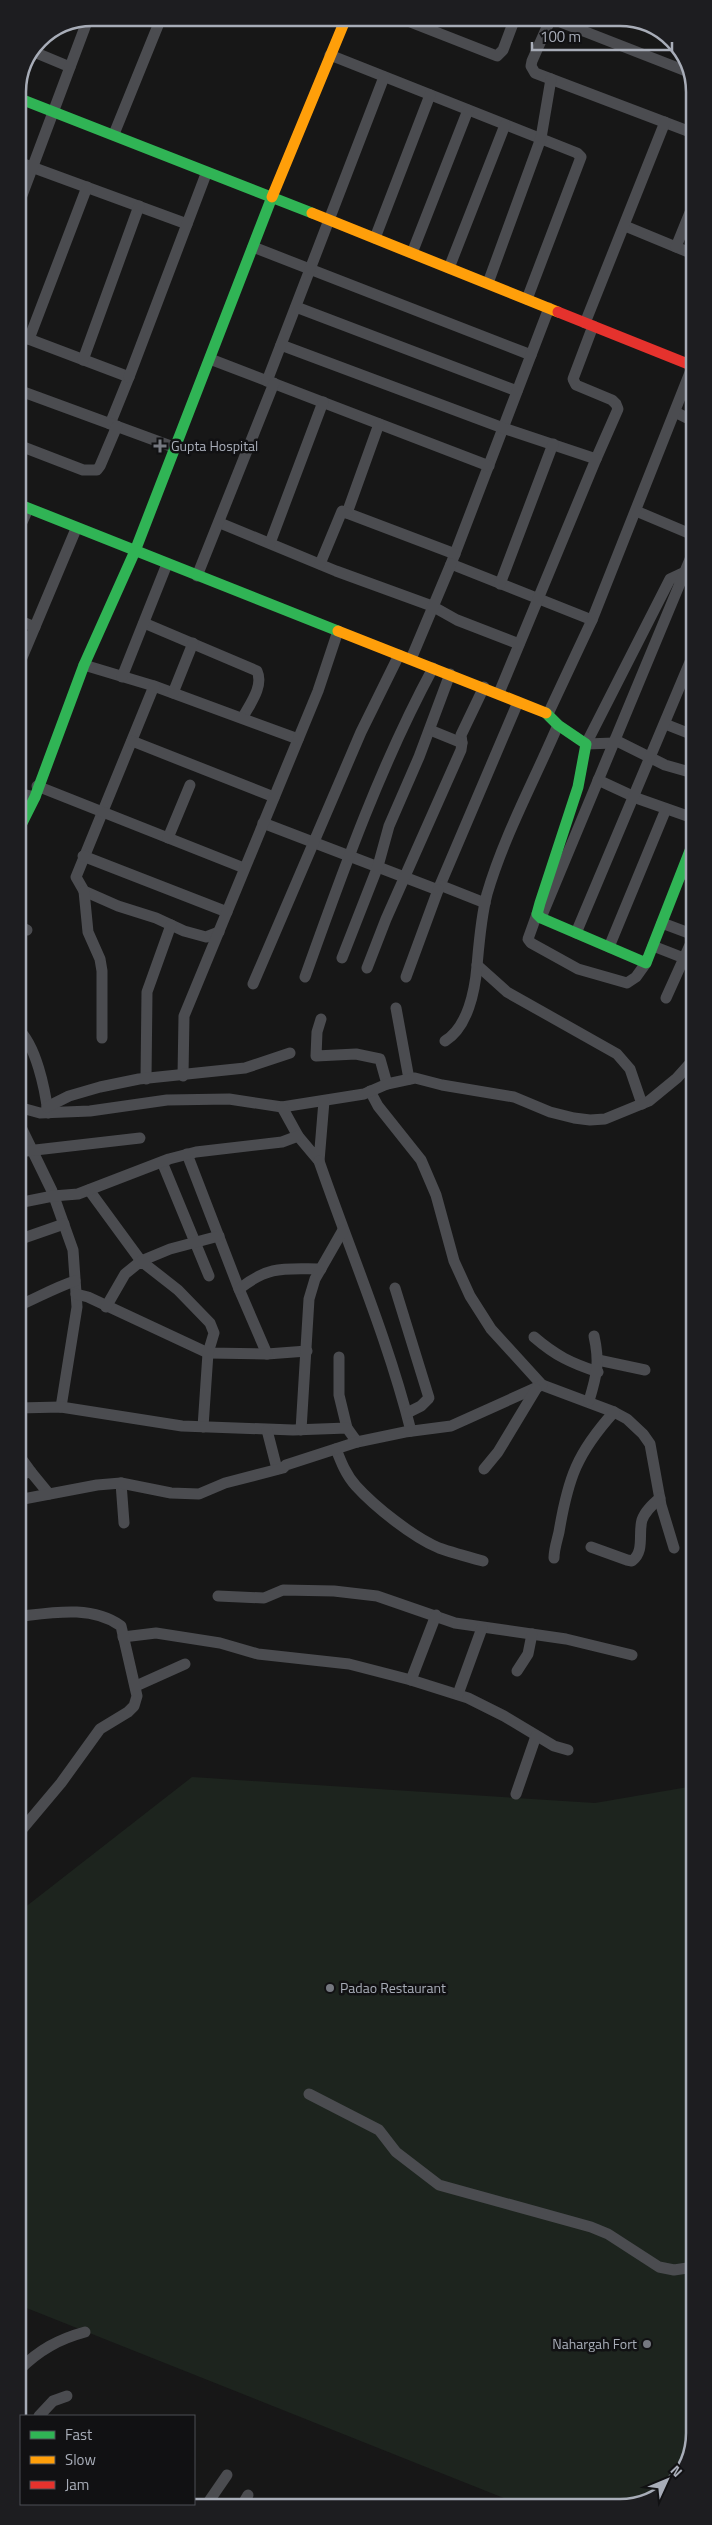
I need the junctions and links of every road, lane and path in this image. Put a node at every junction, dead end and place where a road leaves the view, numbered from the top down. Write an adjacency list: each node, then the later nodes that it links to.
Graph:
1 (158, 26): 21 (street)
2 (343, 26): 9 (street)
3 (420, 26): 4 (street)
4 (512, 26)
5 (547, 26): 13 (street)
6 (571, 26): 11 (street)
7 (85, 27): 10 (street)
8 (39, 54): 10 (street)
9 (330, 55): 12 (street); 28 (street)
10 (70, 67): 17 (street)
11 (682, 69)
12 (384, 77): 14 (street); 30 (street)
13 (551, 80): 18 (street); 22 (street)
14 (430, 95): 16 (street); 34 (street)
15 (26, 101): 17 (street)
16 (468, 110): 19 (street); 38 (street)
17 (53, 112): 21 (street); 24 (street)
18 (665, 122): 20 (street); 33 (street)
19 (505, 124): 22 (street); 39 (street)
20 (686, 130)
21 (114, 134): 25 (street)
22 (541, 138): 41 (street); 42 (street)
23 (26, 165): 24 (street)
24 (32, 168): 26 (street); 27 (street)
25 (206, 174): 28 (street); 32 (street)
26 (26, 184)
27 (87, 187): 29 (street); 46 (street)
28 (272, 197): 30 (street); 36 (street)
29 (139, 206): 32 (street); 51 (street)
30 (330, 220): 34 (street); 40 (street)
31 (686, 222): 35 (street)
32 (187, 224): 53 (street)
33 (625, 226): 35 (street); 45 (street)
34 (375, 238): 38 (street)
35 (676, 247): 37 (street)
36 (253, 248): 40 (street); 50 (street)
37 (686, 251)
38 (412, 253): 39 (street)
39 (449, 268): 41 (street)
40 (310, 269): 43 (street); 49 (street)
41 (488, 283): 42 (street)
42 (527, 299): 44 (street)
43 (296, 307): 48 (street); 56 (street)
44 (549, 308): 45 (street); 49 (street)
45 (589, 324): 52 (street); 67 (street)
46 (26, 330)
47 (26, 338): 51 (street)
48 (281, 345): 54 (street); 63 (street)
49 (532, 354): 56 (street)
50 (210, 359): 54 (street); 66 (street)
51 (83, 360): 53 (street)
52 (686, 362)
53 (129, 377): 62 (street)
54 (271, 382): 58 (street); 72 (street)
55 (686, 383): 59 (street)
56 (517, 391): 63 (street)
57 (26, 393): 62 (street)
58 (323, 402): 61 (street); 75 (street)
59 (675, 412): 60 (street); 70 (street)
60 (686, 417)
61 (379, 424): 68 (street); 71 (street)
62 (114, 425): 65 (street); 66 (street)
63 (504, 428): 64 (street); 68 (street)
64 (553, 444): 67 (street); 82 (street)
65 (26, 447)
66 (176, 448): 76 (street)
67 (596, 459): 83 (street)
68 (489, 466): 77 (street)
69 (26, 507): 73 (street)
70 (636, 511): 74 (street); 85 (street)
71 (347, 513): 77 (street); 79 (street)
72 (220, 523): 75 (street); 81 (street)
73 (76, 529): 76 (street); 88 (street)
74 (686, 531)
75 (270, 543): 79 (street)
76 (135, 551): 78 (street); 95 (street)
77 (453, 559): 82 (street); 84 (street)
78 (168, 564): 81 (street); 87 (street)
79 (320, 564): 84 (street)
80 (685, 572): 113 (street); 115 (street)
81 (197, 576): 89 (street)
82 (500, 584): 83 (street)
83 (538, 599): 85 (street); 91 (street)
84 (432, 606): 91 (street); 94 (street)
85 (592, 620): 105 (street)
86 (26, 623): 88 (street)
87 (144, 623): 90 (street); 99 (street)
88 (35, 627): 92 (street)
89 (338, 631): 93 (street); 111 (street)
90 (193, 643): 102 (street); 106 (street)
91 (519, 644): 103 (street)
92 (26, 648)
93 (399, 655): 94 (street); 130 (street)
94 (411, 659): 96 (street)
95 (84, 665): 99 (street); 120 (street)
96 (433, 668): 98 (street); 131 (street)
97 (686, 672): 107 (street)
98 (450, 674): 101 (street); 109 (street)
99 (122, 676): 100 (street)
100 (154, 686): 102 (street); 112 (street)
101 (484, 687): 103 (street); 114 (street)
102 (173, 693): 106 (street)
103 (499, 693): 104 (street)
104 (518, 702): 105 (street); 139 (street)
105 (548, 714): 108 (street)
106 (244, 717): 111 (street)
107 (665, 724): 110 (street); 116 (street)
108 (558, 726): 115 (street); 141 (street)
109 (430, 730): 114 (street); 134 (street)
110 (686, 732)
111 (298, 739): 123 (street)
112 (132, 741): 123 (street); 125 (street)
113 (614, 741): 115 (street); 116 (street); 118 (street)
114 (462, 743): 138 (street)
115 (586, 744): 143 (street)
116 (652, 758): 117 (street); 122 (street)
117 (686, 770)
118 (598, 780): 122 (street); 143 (street)
119 (190, 785): 129 (street)
120 (36, 792): 121 (street); 125 (street); 126 (street)
121 (26, 793)
122 (633, 796): 124 (street); 147 (street)
123 (274, 797): 128 (street)
124 (666, 808): 127 (street); 150 (street)
125 (102, 812): 129 (street); 132 (street)
126 (26, 814)
127 (686, 815)
128 (263, 823): 130 (street); 135 (street)
129 (168, 838): 135 (street)
130 (314, 842): 131 (street); 159 (street)
131 (348, 855): 134 (street); 157 (street)
132 (83, 856): 140 (street); 142 (street)
133 (686, 864): 136 (street)
134 (378, 866): 138 (street); 151 (street)
135 (244, 868): 142 (street)
136 (682, 874): 137 (street); 144 (street)
137 (686, 875)
138 (405, 878): 139 (street); 156 (street)
139 (440, 888): 141 (street); 158 (street)
140 (84, 891): 145 (street); 164 (street)
141 (485, 903): 154 (street)
142 (227, 912): 146 (street)
143 (539, 916): 147 (street); 153 (street)
144 (662, 923): 148 (street); 149 (street)
145 (171, 925): 146 (street); 169 (street)
146 (218, 932): 168 (street)
147 (576, 933): 150 (street)
148 (686, 933)
149 (653, 946): 152 (street); 153 (street)
150 (609, 947): 153 (street)
151 (342, 958)
152 (686, 959)
153 (646, 963)
154 (477, 965): 165 (street); 174 (street)
155 (686, 965): 160 (street)
156 (367, 968)
157 (305, 977)
158 (406, 977)
159 (253, 984)
160 (666, 998)
161 (396, 1008): 170 (street)
162 (321, 1019): 171 (street)
163 (26, 1038): 177 (street)
164 (102, 1038)
165 (446, 1041)
166 (290, 1053): 168 (street)
167 (686, 1068): 174 (street)
168 (183, 1076): 169 (street)
169 (146, 1079): 177 (street)
170 (409, 1079): 171 (street); 174 (street)
171 (387, 1084): 172 (street)
172 (370, 1091): 173 (street); 210 (street)
173 (324, 1101): 175 (street); 183 (street)
174 (642, 1104)
175 (282, 1107): 177 (street); 178 (street)
176 (26, 1109): 177 (street)
177 (48, 1110)
178 (298, 1136): 182 (street); 183 (street)
179 (140, 1138): 181 (street)
180 (26, 1141): 181 (street)
181 (28, 1146): 186 (street)
182 (187, 1154): 184 (street); 190 (street)
183 (320, 1160): 189 (street)
184 (162, 1162): 185 (street); 192 (street)
185 (89, 1190): 186 (street); 193 (street)
186 (53, 1196): 187 (street); 188 (street)
187 (26, 1201)
188 (64, 1224): 191 (street); 196 (street)
189 (343, 1230): 194 (street); 215 (street)
190 (218, 1236): 192 (street); 198 (street)
191 (26, 1237)
192 (196, 1241): 193 (street); 195 (street)
193 (141, 1261): 201 (street); 205 (street)
194 (321, 1269): 198 (street); 204 (street)
195 (209, 1276)
196 (75, 1282): 199 (street); 200 (street)
197 (396, 1288): 215 (street)
198 (240, 1289): 206 (street)
199 (76, 1294): 201 (street); 212 (street)
200 (26, 1303)
201 (106, 1307): 205 (street)
202 (594, 1336): 208 (street)
203 (534, 1337): 208 (street)
204 (307, 1351): 206 (street); 219 (street)
205 (208, 1353): 206 (street); 216 (street)
206 (267, 1354)
207 (339, 1357): 217 (street)
208 (598, 1366): 209 (street); 211 (street)
209 (645, 1370)
210 (539, 1387): 211 (street); 220 (street); 225 (street)
211 (588, 1401): 214 (street)
212 (61, 1407): 213 (street); 216 (street)
213 (26, 1408)
214 (614, 1412): 231 (street); 235 (street)
215 (407, 1413): 220 (street)
216 (203, 1427): 218 (street)
217 (347, 1428): 219 (street); 221 (street)
218 (267, 1430): 219 (street); 224 (street)
219 (301, 1430)
220 (411, 1432): 221 (street)
221 (357, 1442): 222 (street)
222 (336, 1449): 224 (street); 236 (street)
223 (26, 1465): 226 (street)
224 (278, 1469): 228 (street)
225 (484, 1469)
226 (31, 1472): 227 (street); 229 (street)
227 (26, 1473)
228 (121, 1483): 229 (street); 232 (street)
229 (49, 1494): 230 (street)
230 (26, 1498)
231 (660, 1498): 233 (street); 234 (street)
232 (124, 1523)
233 (591, 1547)
234 (674, 1548)
235 (554, 1558)
236 (483, 1561)
237 (218, 1596): 239 (street)
238 (26, 1615): 242 (street)
239 (436, 1615): 240 (street); 246 (street)
240 (482, 1628): 241 (street); 248 (street)
241 (532, 1634): 243 (street); 245 (street)
242 (124, 1637): 246 (street); 247 (street)
243 (632, 1655)
244 (185, 1664): 247 (street)
245 (516, 1671)
246 (411, 1680): 248 (street)
247 (136, 1686): 252 (street)
248 (458, 1694): 249 (street)
249 (536, 1736): 250 (street); 251 (street)
250 (568, 1750)
251 (516, 1794)
252 (26, 1825)
253 (309, 2094): 254 (street)
254 (686, 2268)
255 (86, 2332): 256 (street)
256 (26, 2364)
257 (67, 2396): 258 (street)
258 (40, 2415)
259 (227, 2475): 261 (street)
260 (248, 2495): 262 (street)
261 (212, 2499)
262 (246, 2499)

